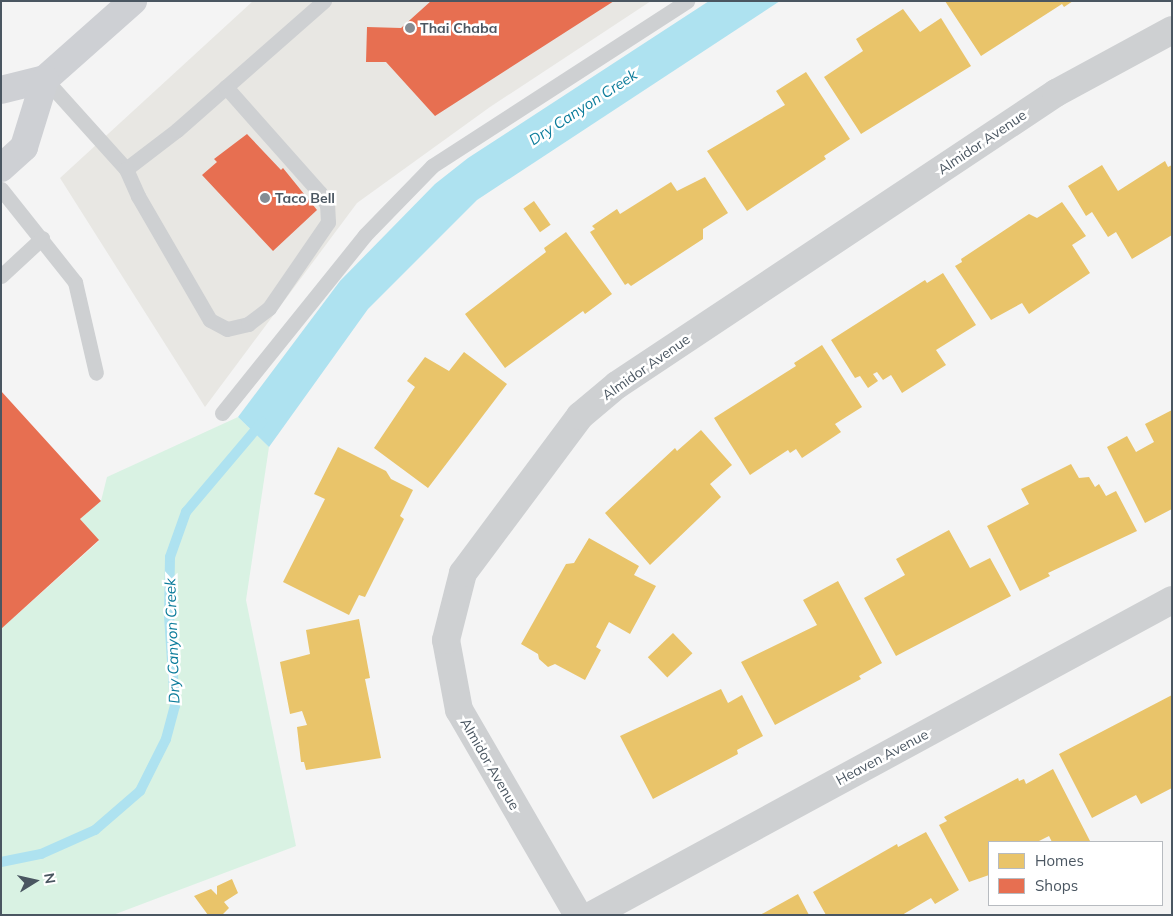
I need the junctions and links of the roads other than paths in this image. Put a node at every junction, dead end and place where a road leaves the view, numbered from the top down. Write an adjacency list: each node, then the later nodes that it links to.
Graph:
1 (133, 1): 5 (main road)
2 (324, 1): 6 (lane)
3 (687, 1): 14 (lane)
4 (1172, 30): 16 (street, Almidor Avenue)
5 (45, 79): 7 (main road); 8 (main road); 9 (lane)
6 (226, 87): 9 (lane); 9 (lane)
7 (1, 90)
8 (1, 168)
9 (126, 169)
10 (1, 189): 11 (lane)
11 (42, 238): 12 (lane); 13 (lane)
12 (1, 276)
13 (96, 374)
14 (222, 412)
15 (1172, 600): 17 (street, Heaven Avenue)
16 (578, 915)
17 (592, 915)

